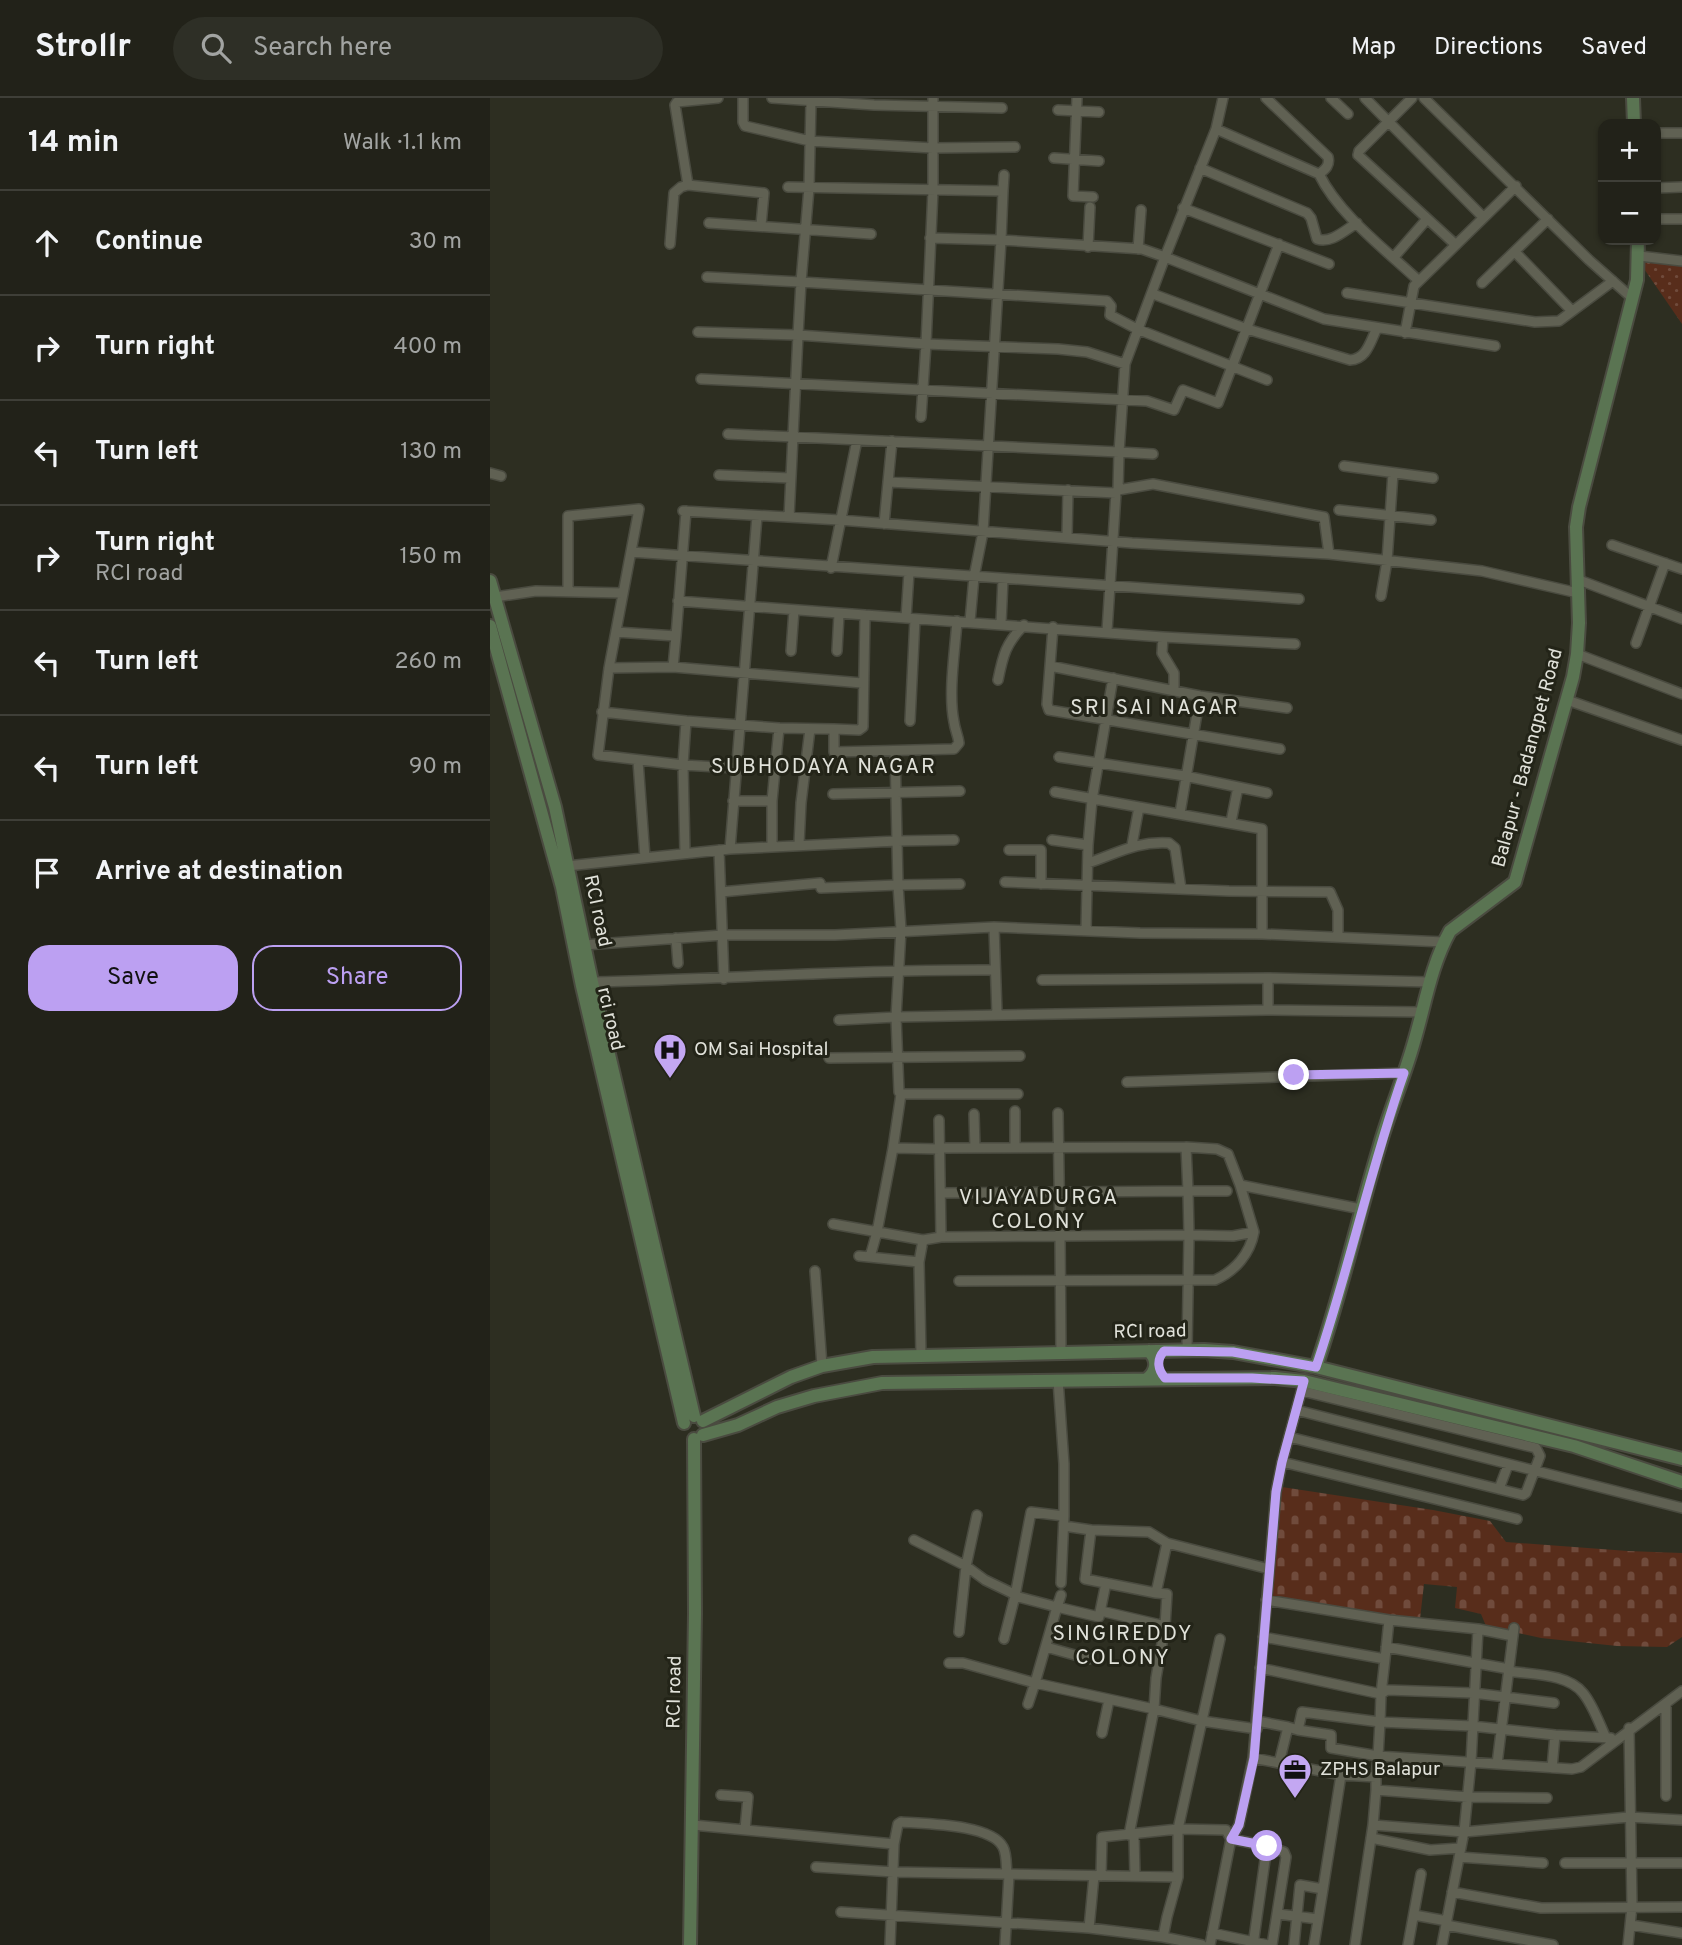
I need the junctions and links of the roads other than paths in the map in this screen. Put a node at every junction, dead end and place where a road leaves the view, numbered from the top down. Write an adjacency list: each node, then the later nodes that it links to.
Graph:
1 (718, 98): 33 (street)
2 (743, 98): 24 (street)
3 (772, 98): 12 (street)
4 (1077, 98): 16 (street)
5 (1223, 98): 21 (street)
6 (1266, 98): 31 (street)
7 (1331, 98): 18 (street)
8 (1365, 98): 20 (street)
9 (1412, 98): 20 (street)
10 (1424, 98): 34 (street)
11 (1633, 98): 19 (main road)
12 (811, 101): 13 (street); 24 (street)
13 (933, 102): 14 (street); 26 (street)
14 (1002, 108)
15 (1058, 110): 16 (street)
16 (1077, 111): 17 (street); 28 (street)
17 (1098, 112)
18 (1348, 114)
19 (1634, 119)
20 (1388, 121): 43 (street); 44 (street)
21 (1216, 129): 30 (street); 31 (street)
22 (1661, 133): 23 (street)
23 (1682, 133)
24 (810, 141): 26 (street); 37 (street)
25 (1015, 147): 26 (street)
26 (933, 148): 39 (street)
27 (1054, 158): 28 (street)
28 (1074, 159): 29 (street); 60 (street)
29 (1099, 161)
30 (1200, 168): 41 (street); 55 (street)
31 (1319, 174): 49 (street)
32 (1004, 175): 40 (street)
33 (688, 185): 50 (street); 56 (street)
34 (1516, 186): 43 (street); 45 (street)
35 (788, 187): 37 (street)
36 (1682, 187): 38 (street)
37 (809, 188): 39 (street); 51 (street)
38 (1661, 188)
39 (933, 190): 40 (street); 53 (street)
40 (1003, 191): 54 (street)
41 (1183, 208): 57 (street); 64 (street)
42 (1141, 210): 61 (street)
43 (1483, 218): 58 (street)
44 (1427, 219): 58 (street); 65 (street)
45 (1548, 219): 62 (street); 71 (street)
46 (1661, 219): 47 (street)
47 (1682, 219)
48 (709, 223): 50 (street)
49 (1357, 223): 55 (street); 65 (street)
50 (761, 225): 51 (street)
51 (806, 229): 52 (street); 72 (street)
52 (871, 234)
53 (930, 238): 54 (street); 74 (street)
54 (1001, 240): 60 (street); 77 (street)
55 (1322, 242): 66 (street)
56 (670, 244)
57 (1279, 244): 66 (street); 78 (street)
58 (1456, 245): 70 (street)
59 (1638, 245): 63 (main road, Balapur - Badangpet Road)
60 (1088, 247): 61 (street)
61 (1138, 249): 64 (street)
62 (1515, 252): 73 (street); 81 (street)
63 (1639, 256): 67 (street); 79 (main road, Balapur - Badangpet Road)
64 (1165, 257): 76 (street); 78 (street)
65 (1394, 257): 70 (street)
66 (1315, 258): 68 (street)
67 (1682, 261)
68 (1329, 264)
69 (707, 277): 72 (street)
70 (1419, 281): 80 (street)
71 (1613, 281): 79 (street); 81 (street)
72 (801, 282): 74 (street); 87 (street)
73 (1482, 284)
74 (928, 291): 77 (street); 88 (street)
75 (1347, 293): 80 (street)
76 (1153, 294): 83 (street); 84 (street)
77 (997, 295): 83 (street); 90 (street)
78 (1259, 295): 82 (street); 84 (street)
79 (1632, 298): 142 (main road, Balapur - Badangpet Road)
80 (1410, 303): 81 (street); 86 (street)
81 (1572, 312)
82 (1377, 328): 84 (street); 86 (street)
83 (1137, 329): 91 (street); 92 (street)
84 (1247, 329): 92 (street)
85 (698, 331): 87 (street)
86 (1405, 333): 89 (street)
87 (798, 335): 88 (street); 95 (street)
88 (926, 344): 90 (street); 96 (street)
89 (1495, 346)
90 (995, 348): 91 (street); 97 (street)
91 (1125, 365): 98 (street)
92 (1234, 366): 94 (street); 98 (street)
93 (701, 379): 95 (street)
94 (1267, 380)
95 (795, 383): 96 (street); 101 (street)
96 (923, 390): 97 (street); 99 (street)
97 (991, 394): 98 (street); 104 (street)
98 (1122, 401): 105 (street)
99 (921, 416)
100 (728, 434): 101 (street)
101 (792, 436): 102 (street); 112 (street)
102 (857, 440): 103 (street); 122 (street)
103 (892, 441): 104 (street); 114 (street)
104 (989, 445): 105 (street); 115 (street)
105 (1119, 452): 106 (street); 117 (street)
106 (1153, 454)
107 (1344, 466): 109 (street)
108 (490, 473): 111 (street)
109 (1393, 473): 113 (street); 120 (street)
110 (719, 475): 112 (street)
111 (501, 476)
112 (790, 478): 121 (street)
113 (1433, 478)
114 (888, 482): 115 (street); 124 (street)
115 (987, 486): 116 (street); 125 (street)
116 (1068, 490): 117 (street); 126 (street)
117 (1117, 491): 127 (street); 130 (street)
118 (1339, 510): 120 (street)
119 (757, 516): 121 (street); 131 (street); 133 (street)
120 (1391, 516): 123 (street); 132 (street)
121 (789, 517): 122 (street)
122 (840, 520): 124 (street); 135 (street)
123 (1431, 520)
124 (884, 524): 125 (street)
125 (983, 532): 126 (street); 138 (street)
126 (1067, 537): 127 (street)
127 (1113, 541): 130 (street); 141 (street)
128 (1612, 545): 134 (street)
129 (631, 552): 131 (street); 143 (street); 144 (street)
130 (1329, 554): 132 (street)
131 (682, 556): 133 (street); 148 (street)
132 (1387, 561): 142 (street); 145 (street)
133 (755, 562): 135 (street); 149 (street)
134 (1665, 563): 136 (street); 150 (street)
135 (831, 568): 137 (street)
136 (1682, 569)
137 (909, 572): 138 (street); 154 (street)
138 (974, 577): 139 (street); 157 (street)
139 (1003, 579): 141 (street); 158 (street)
140 (490, 581): 146 (main road, RCI road)
141 (1110, 586): 147 (street); 162 (street)
142 (1578, 587): 150 (street); 170 (main road, Balapur - Badangpet Road)
143 (568, 591): 144 (street); 146 (street)
144 (624, 593): 163 (street)
145 (1381, 596)
146 (495, 597): 161 (main road, RCI road)
147 (1299, 599)
148 (678, 601): 149 (street); 164 (street)
149 (751, 607): 151 (street); 174 (street)
150 (1650, 608): 155 (street); 166 (street)
151 (794, 610): 152 (street); 168 (street)
152 (839, 614): 153 (street); 169 (street)
153 (865, 615): 154 (street); 177 (street)
154 (910, 618): 156 (street); 186 (street)
155 (1682, 620)
156 (957, 621): 157 (street); 194 (street)
157 (970, 621): 158 (street)
158 (1001, 624): 159 (street)
159 (1024, 625): 160 (street); 176 (street)
160 (1053, 628): 162 (street); 171 (street)
161 (496, 631): 226 (main road, RCI road); 255 (main road, rci road)
162 (1108, 631): 165 (street)
163 (616, 632): 164 (street); 173 (street)
164 (676, 636): 172 (street)
165 (1163, 637): 167 (street); 178 (street)
166 (1636, 643)
167 (1295, 644)
168 (791, 651)
169 (837, 651)
170 (1577, 654): 179 (street); 181 (main road, Balapur - Badangpet Road)
171 (1050, 666): 175 (street); 184 (street)
172 (673, 667): 173 (street); 174 (street)
173 (609, 668): 183 (street)
174 (744, 674): 177 (street); 187 (street)
175 (1113, 678): 178 (street); 184 (street)
176 (998, 680)
177 (862, 683): 190 (street)
178 (1174, 690): 180 (street)
179 (1682, 694)
180 (1200, 696): 182 (street); 191 (street)
181 (1567, 700): 192 (street); 242 (main road, Balapur - Badangpet Road)
182 (1287, 708)
183 (603, 712): 185 (street); 196 (street)
184 (1107, 720): 191 (street); 197 (street)
185 (686, 721): 187 (street); 198 (street)
186 (910, 721)
187 (740, 726): 188 (street); 199 (street)
188 (779, 728): 189 (street); 209 (street)
189 (810, 729): 190 (street); 216 (street)
190 (834, 729): 194 (street)
191 (1192, 735): 193 (street); 200 (street)
192 (1682, 740)
193 (1280, 749)
194 (895, 751): 206 (street)
195 (1059, 757): 197 (street)
196 (638, 761): 198 (street); 224 (street)
197 (1098, 762): 200 (street); 208 (street)
198 (683, 765): 199 (street); 223 (street)
199 (736, 768): 207 (street)
200 (1185, 776): 201 (street); 211 (street)
201 (1238, 787): 204 (street); 212 (street)
202 (960, 791): 206 (street)
203 (1055, 792): 208 (street)
204 (1267, 793)
205 (833, 794): 206 (street)
206 (895, 794): 215 (street)
207 (733, 800): 209 (street); 220 (street)
208 (1092, 800): 210 (street); 217 (street)
209 (772, 801): 219 (street)
210 (1139, 807): 211 (street); 218 (street)
211 (1180, 813): 212 (street)
212 (1231, 822): 233 (street)
213 (1052, 839): 217 (street)
214 (954, 840): 215 (street)
215 (897, 841): 216 (street); 230 (street)
216 (799, 844): 219 (street)
217 (1088, 845): 225 (street)
218 (1132, 845): 225 (street); 232 (street)
219 (772, 846): 220 (street)
220 (730, 849): 221 (street)
221 (719, 850): 223 (street); 234 (street)
222 (1009, 850): 229 (street)
223 (685, 853): 224 (street)
224 (645, 858): 226 (street)
225 (1088, 863): 231 (street)
226 (568, 866): 243 (main road, RCI road)
227 (1005, 882): 229 (street)
228 (960, 884): 230 (street)
229 (1041, 884): 231 (street)
230 (898, 885): 234 (street); 237 (street)
231 (1088, 885): 232 (street); 236 (street)
232 (1181, 889): 233 (street)
233 (1262, 891): 238 (street); 240 (street)
234 (722, 892): 239 (street)
235 (994, 927): 236 (street); 237 (street); 246 (street)
236 (1086, 929): 238 (street)
237 (901, 930): 239 (street); 245 (street)
238 (1262, 934): 240 (street)
239 (723, 935): 241 (street); 248 (street)
240 (1338, 937): 242 (street)
241 (676, 938): 243 (street); 244 (street)
242 (1444, 942): 251 (main road, Balapur - Badangpet Road)
243 (584, 945): 250 (main road, RCI road)
244 (677, 963)
245 (898, 969): 246 (street); 248 (street); 256 (street)
246 (995, 970): 254 (street)
247 (1268, 978): 249 (street); 251 (street); 252 (street)
248 (724, 979): 250 (street)
249 (1042, 980)
250 (592, 982): 255 (main road, RCI road)
251 (1430, 982): 253 (main road, Balapur - Badangpet Road)
252 (1268, 1010): 253 (street); 254 (street)
253 (1422, 1012): 261 (main road, Balapur - Badangpet Road)
254 (997, 1014): 256 (street)
255 (594, 1015): 307 (main road, RCI road)
256 (896, 1017): 257 (street); 259 (street)
257 (839, 1020)
258 (1020, 1056): 259 (street)
259 (897, 1057): 260 (street); 263 (street)
260 (830, 1058)
261 (1404, 1073): 262 (street); 280 (main road, Balapur - Badangpet Road)
262 (1127, 1082)
263 (901, 1094): 264 (street); 272 (street)
264 (1017, 1094)
265 (1015, 1111): 269 (street)
266 (1058, 1113): 270 (street)
267 (974, 1114): 273 (street)
268 (939, 1120): 274 (street)
269 (1015, 1147): 270 (street); 273 (street)
270 (1058, 1147): 271 (street); 276 (street)
271 (1186, 1147): 275 (street); 277 (street)
272 (893, 1148): 274 (street); 282 (street)
273 (975, 1148): 274 (street)
274 (940, 1149): 279 (street)
275 (1240, 1185): 280 (street); 283 (street)
276 (1059, 1191): 277 (street); 279 (street); 285 (street)
277 (1188, 1191): 278 (street); 284 (street)
278 (1227, 1191)
279 (941, 1193): 286 (street)
280 (1361, 1209): 301 (main road, Balapur - Badangpet Road)
281 (833, 1224): 282 (street)
282 (877, 1232): 287 (street); 289 (street)
283 (1254, 1232): 284 (street); 294 (street)
284 (1189, 1235): 285 (street); 294 (street)
285 (1060, 1236): 286 (street); 292 (street)
286 (942, 1237): 287 (street)
287 (923, 1240): 290 (street)
288 (859, 1256): 289 (street)
289 (870, 1257): 290 (street)
290 (919, 1262): 299 (street)
291 (815, 1271): 300 (street)
292 (1061, 1280): 293 (street); 294 (street); 298 (street)
293 (960, 1281)
294 (1188, 1281): 295 (street)
295 (1187, 1350): 296 (main road, RCI road); 301 (main road, RCI road)
296 (1164, 1351): 297 (main road, RCI road); 302 (main road)
297 (1149, 1352): 298 (main road, RCI road); 303 (main road)
298 (1061, 1353): 299 (main road, RCI road)
299 (921, 1355): 300 (main road, RCI road)
300 (822, 1366): 307 (main road, RCI road)
301 (1316, 1367): 309 (main road, RCI road)
302 (1165, 1378): 303 (main road); 305 (main road)
303 (1147, 1379): 304 (main road)
304 (1058, 1380): 307 (main road); 318 (street)
305 (1303, 1386): 306 (street); 312 (street); 313 (main road)
306 (1296, 1410): 308 (street); 311 (street)
307 (695, 1427): 383 (main road, RCI road)
308 (1289, 1437): 310 (street); 314 (street)
309 (1682, 1459)
310 (1282, 1462): 317 (street); 323 (street)
311 (1508, 1465): 312 (street); 314 (street)
312 (1535, 1472): 314 (street); 315 (street)
313 (1682, 1482)
314 (1499, 1489)
315 (1682, 1508)
316 (977, 1516): 322 (street)
317 (1517, 1519)
318 (1064, 1521): 319 (street); 324 (street); 328 (street)
319 (1091, 1530): 321 (street); 325 (street)
320 (914, 1541): 322 (street)
321 (1167, 1543): 323 (street); 326 (street)
322 (966, 1566): 328 (street); 335 (street)
323 (1269, 1569): 329 (street)
324 (1061, 1583)
325 (1106, 1583): 326 (street); 331 (street)
326 (1156, 1592): 333 (street)
327 (1060, 1595): 330 (street)
328 (1015, 1596): 330 (street); 337 (street)
329 (1266, 1601): 332 (street); 336 (street)
330 (1057, 1606): 331 (street); 339 (street)
331 (1101, 1611): 333 (street)
332 (1389, 1620): 334 (street); 340 (street)
333 (1164, 1626): 356 (street)
334 (1478, 1629): 344 (street); 346 (street)
335 (959, 1632)
336 (1263, 1637): 342 (street); 345 (street)
337 (1004, 1639)
338 (1220, 1639): 357 (street)
339 (1046, 1647): 341 (street); 347 (street)
340 (1386, 1647): 342 (street); 344 (street)
341 (1089, 1659)
342 (1385, 1660): 350 (street)
343 (948, 1663): 347 (street)
344 (1475, 1664): 346 (street); 349 (street)
345 (1260, 1668): 350 (street); 359 (street)
346 (1508, 1670): 351 (street); 367 (street)
347 (1035, 1682): 352 (street); 354 (street)
348 (1682, 1691): 355 (street)
349 (1473, 1693): 350 (street); 351 (street); 361 (street)
350 (1381, 1694): 358 (street)
351 (1505, 1696): 353 (street); 364 (street)
352 (1109, 1700): 356 (street); 365 (street)
353 (1554, 1703)
354 (1028, 1704)
355 (1665, 1705): 362 (street); 378 (street)
356 (1154, 1709): 357 (street); 388 (street)
357 (1202, 1721): 359 (street); 386 (street)
358 (1380, 1723): 361 (street); 363 (street); 368 (street)
359 (1257, 1725): 360 (street); 369 (street)
360 (1288, 1727): 363 (street); 371 (street)
361 (1472, 1727): 364 (street); 370 (street)
362 (1629, 1728): 367 (street); 381 (street)
363 (1298, 1730): 368 (street)
364 (1500, 1730): 366 (street); 372 (street)
365 (1102, 1733)
366 (1555, 1735): 367 (street); 373 (street)
367 (1611, 1738): 373 (street)
368 (1378, 1756): 370 (street); 375 (street)
369 (1254, 1758): 371 (street); 390 (street)
370 (1471, 1762): 372 (street); 379 (street)
371 (1279, 1763): 374 (street)
372 (1497, 1764): 373 (street)
373 (1552, 1768)
374 (1341, 1775): 375 (street); 405 (street)
375 (1377, 1777): 376 (street)
376 (1376, 1790): 379 (street); 384 (street)
377 (722, 1795): 385 (street)
378 (1666, 1796)
379 (1468, 1797): 380 (street); 387 (street)
380 (1547, 1798)
381 (1629, 1817): 382 (street); 387 (street); 397 (street)
382 (1682, 1821)
383 (693, 1825): 385 (street); 424 (main road, RCI road)
384 (1373, 1825): 387 (street); 389 (street)
385 (745, 1829): 391 (street)
386 (1178, 1829): 388 (street); 390 (street); 404 (street)
387 (1464, 1832): 393 (street)
388 (1132, 1834): 402 (street); 403 (street)
389 (1371, 1838): 393 (street); 432 (street)
390 (1231, 1839): 392 (street); 419 (street)
391 (894, 1844): 399 (street); 401 (street)
392 (1267, 1846): 410 (street); 422 (street)
393 (1460, 1852): 394 (street); 406 (street)
394 (1543, 1863)
395 (1565, 1863): 397 (street)
396 (1682, 1863): 397 (street)
397 (1630, 1864): 407 (street)
398 (816, 1867): 399 (street)
399 (894, 1872): 401 (street); 411 (street)
400 (1421, 1874): 412 (street)
401 (1008, 1875): 402 (street); 415 (street)
402 (1098, 1876): 403 (street); 418 (street)
403 (1135, 1876): 404 (street)
404 (1178, 1877): 421 (street)
405 (1323, 1889): 413 (street); 414 (street)
406 (1452, 1892): 407 (street); 416 (street)
407 (1632, 1906): 408 (street); 417 (street)
408 (1682, 1908)
409 (841, 1912): 411 (street)
410 (1278, 1914): 413 (street); 429 (street)
411 (891, 1915): 415 (street); 425 (street)
412 (1414, 1915): 416 (street); 433 (street)
413 (1296, 1916): 414 (street); 430 (street)
414 (1318, 1919): 431 (street)
415 (1006, 1921): 418 (street); 426 (street)
416 (1446, 1923): 423 (street); 434 (street)
417 (1631, 1925): 420 (street); 436 (street)
418 (1089, 1928): 421 (street)
419 (1212, 1933): 422 (street); 428 (street)
420 (1682, 1933)
421 (1156, 1940): 427 (street)
422 (1253, 1944): 429 (street)
423 (1540, 1944): 435 (street)
424 (690, 1945)
425 (890, 1945)
426 (1004, 1945)
427 (1202, 1945)
428 (1210, 1945)
429 (1270, 1945)
430 (1294, 1945)
431 (1314, 1945)
432 (1356, 1945)
433 (1408, 1945)
434 (1442, 1945)
435 (1553, 1945)
436 (1628, 1945)

